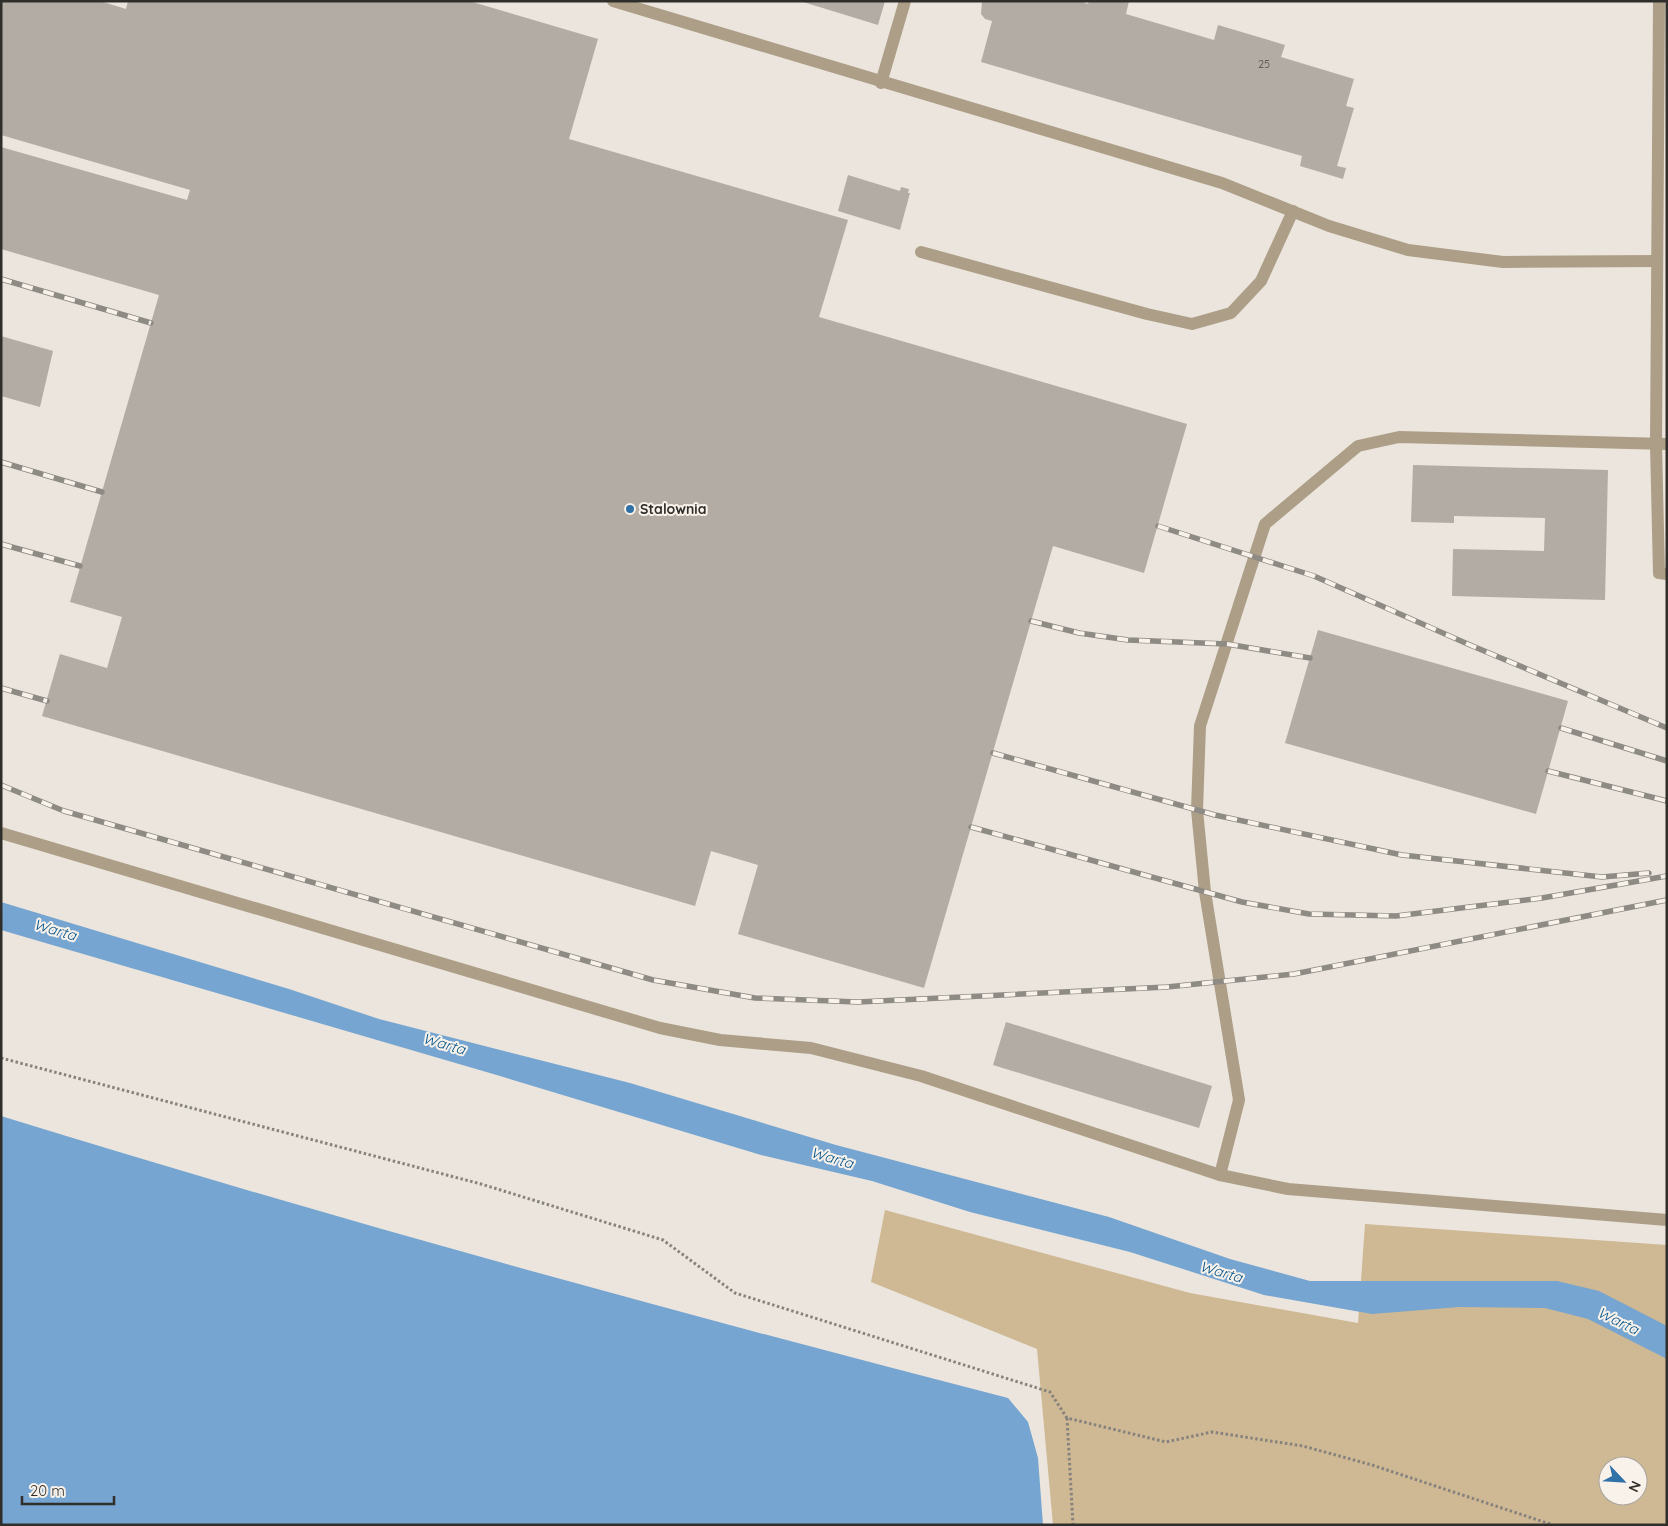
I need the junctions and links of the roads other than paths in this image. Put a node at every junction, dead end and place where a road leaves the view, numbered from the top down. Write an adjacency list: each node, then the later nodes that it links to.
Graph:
1 (613, 1): 4 (lane)
2 (905, 1): 4 (lane)
3 (1659, 1): 7 (lane)
4 (881, 83): 5 (lane)
5 (1293, 211): 6 (lane); 7 (lane)
6 (921, 252)
7 (1657, 261): 8 (lane)
8 (1661, 444): 9 (lane); 11 (lane)
9 (1667, 574)
10 (1, 833): 11 (lane)
11 (1220, 1175): 12 (lane)
12 (1667, 1220)

